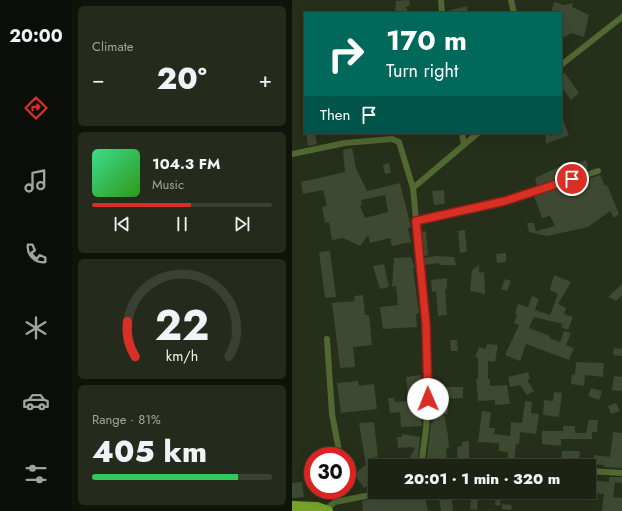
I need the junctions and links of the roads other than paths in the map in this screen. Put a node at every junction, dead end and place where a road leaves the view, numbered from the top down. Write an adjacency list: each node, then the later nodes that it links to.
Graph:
1 (440, 0): 3 (street)
2 (511, 0): 4 (street)
3 (442, 12)
4 (514, 12)
5 (622, 17): 6 (street)
6 (562, 64)
7 (462, 134): 9 (street)
8 (477, 134): 9 (street)
9 (464, 145): 12 (street)
10 (292, 154): 12 (street)
11 (598, 171): 13 (street)
12 (413, 188): 13 (street)
13 (416, 221): 16 (street)
14 (327, 339): 15 (street)
15 (338, 447)
16 (422, 459)
17 (596, 471): 18 (street)
18 (622, 473)
19 (368, 495): 21 (street)
20 (336, 499): 21 (street)
21 (335, 502): 23 (street)
22 (292, 506): 23 (main road)
23 (327, 510)

